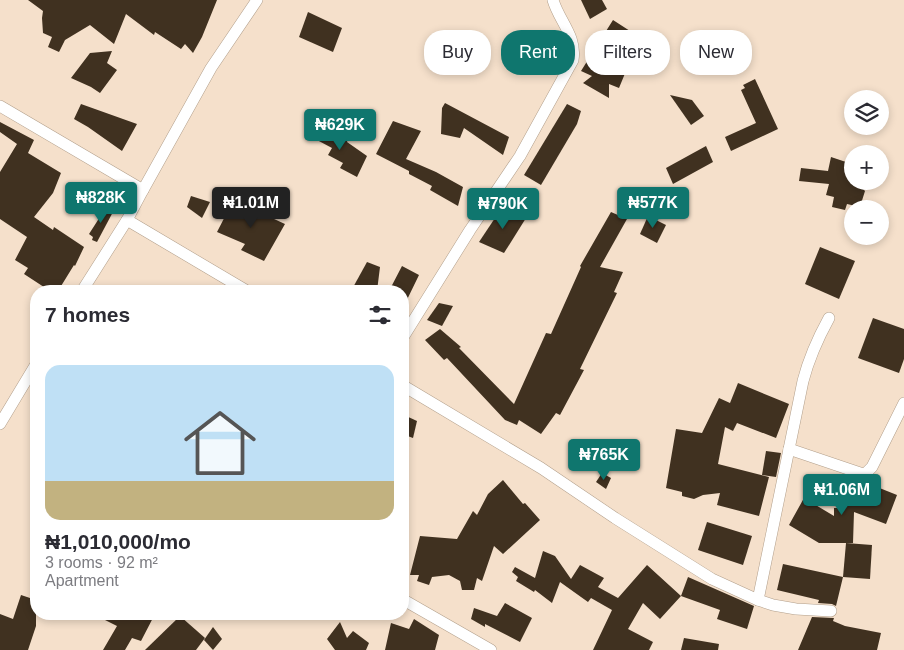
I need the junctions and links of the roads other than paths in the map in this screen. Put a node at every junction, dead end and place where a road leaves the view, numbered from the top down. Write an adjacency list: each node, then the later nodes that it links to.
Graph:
1 (257, 0): 4 (street)
2 (553, 0): 9 (street)
3 (0, 106): 4 (street)
4 (143, 190): 5 (street)
5 (127, 220): 6 (street); 7 (street)
6 (86, 285)
7 (237, 285)
8 (829, 318): 14 (street)
9 (409, 328)
10 (30, 379): 13 (street)
11 (409, 389): 15 (street)
12 (904, 403): 14 (street)
13 (0, 424)
14 (789, 449): 15 (street)
15 (758, 600): 17 (street)
16 (409, 603): 18 (street)
17 (830, 611)
18 (491, 650)

